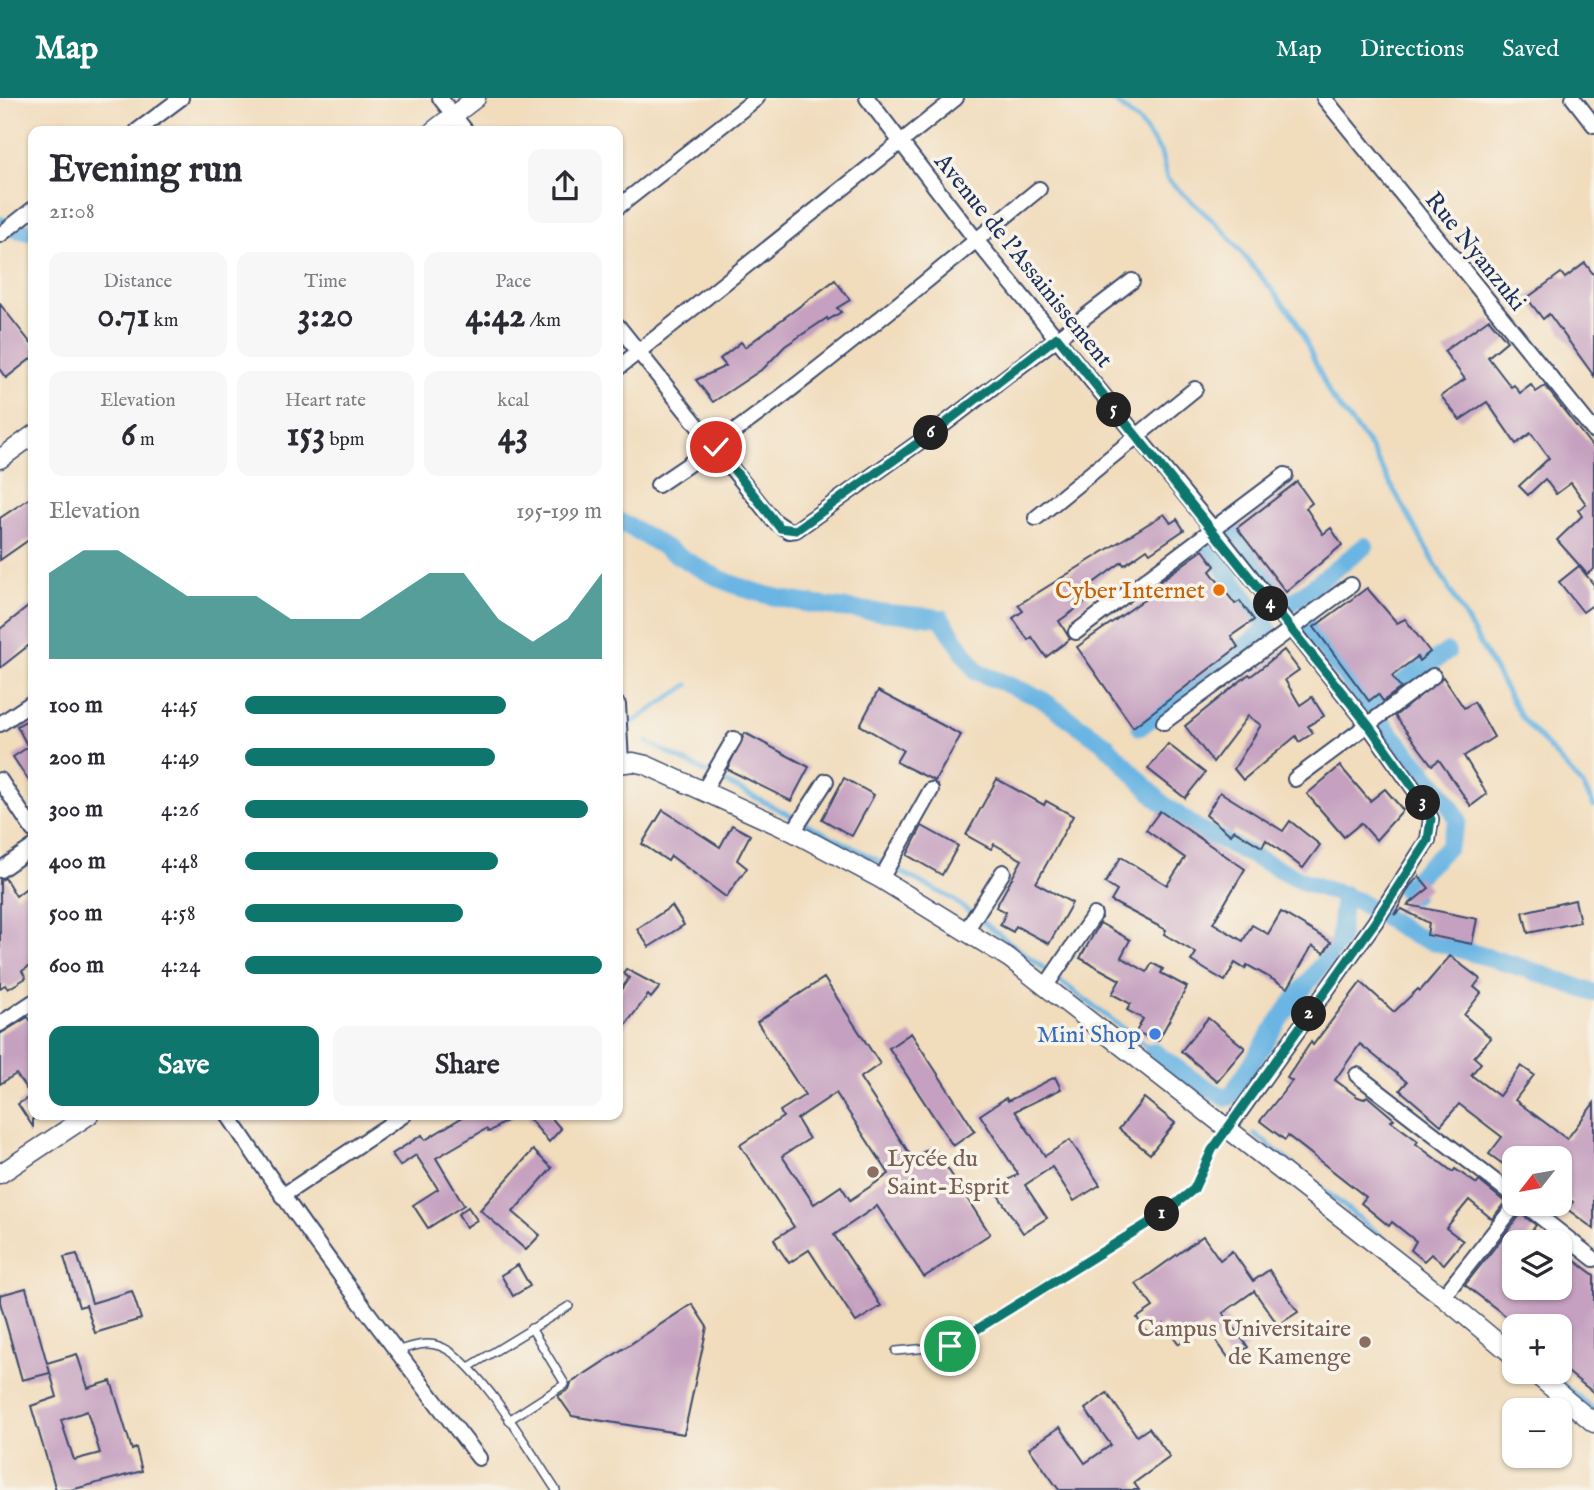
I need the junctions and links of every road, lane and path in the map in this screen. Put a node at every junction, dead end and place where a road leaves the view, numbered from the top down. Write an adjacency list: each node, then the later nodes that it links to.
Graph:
1 (181, 98): 11 (street)
2 (440, 98): 9 (street)
3 (476, 98): 9 (street)
4 (757, 98): 16 (street)
5 (867, 98): 14 (street, Avenue de l'Assainissement)
6 (956, 98): 14 (street)
7 (1324, 98): 26 (street, Rue Nyanzuki)
8 (1573, 98): 10 (street)
9 (454, 116): 12 (street); 13 (street)
10 (1594, 125)
11 (144, 126)
12 (440, 126)
13 (462, 126)
14 (901, 141): 19 (street, Avenue de l'Assainissement); 23 (street)
15 (1039, 189): 19 (street)
16 (623, 203)
17 (28, 212): 18 (street)
18 (3, 230)
19 (976, 240): 22 (street, Avenue de l'Assainissement); 29 (street)
20 (1132, 281): 22 (street)
21 (623, 332): 23 (street)
22 (1057, 337): 28 (street, Avenue de l'Assainissement); 29 (street)
23 (639, 352): 24 (street); 29 (street)
24 (623, 364)
25 (1195, 389): 28 (street)
26 (1594, 431)
27 (28, 439): 30 (street)
28 (1138, 439): 33 (street); 34 (street, Avenue de l'Assainissement)
29 (716, 447): 32 (street)
30 (0, 459)
31 (1285, 475): 34 (street)
32 (658, 485)
33 (1036, 518)
34 (1214, 530): 36 (street, Avenue de l'Assainissement); 37 (street)
35 (1351, 585): 36 (street)
36 (1290, 628): 40 (street); 42 (street, Avenue de l'Assainissement)
37 (1076, 632)
38 (1433, 676): 42 (street)
39 (28, 705): 41 (street)
40 (1164, 722)
41 (0, 724)
42 (1369, 726): 45 (street); 65 (street, Avenue de l'Assainissement)
43 (734, 739): 48 (street)
44 (623, 763): 48 (street)
45 (1295, 779)
46 (0, 780): 50 (street)
47 (826, 781): 51 (street)
48 (704, 790): 51 (street)
49 (931, 790): 55 (street)
50 (28, 822)
51 (793, 832): 55 (street)
52 (28, 850): 53 (street)
53 (0, 870)
54 (1003, 872): 57 (street)
55 (881, 879): 57 (street)
56 (1094, 915): 58 (street)
57 (966, 931): 58 (street)
58 (1045, 987): 65 (street)
59 (28, 1005): 60 (street)
60 (0, 1024)
61 (1357, 1075): 67 (street)
62 (81, 1120): 66 (street)
63 (231, 1120): 68 (street)
64 (396, 1120): 68 (street)
65 (1227, 1130): 72 (street); 76 (lane)
66 (0, 1174)
67 (1502, 1187)
68 (282, 1196): 77 (street)
69 (1507, 1216): 72 (street)
70 (1539, 1216): 71 (street)
71 (1594, 1259)
72 (1444, 1297): 75 (street)
73 (569, 1306): 74 (lane)
74 (531, 1328): 78 (lane); 80 (lane)
75 (1502, 1346)
76 (895, 1351)
77 (397, 1352): 78 (lane); 82 (street)
78 (469, 1367): 80 (lane)
79 (1547, 1384): 81 (street)
80 (509, 1420): 83 (lane)
81 (1594, 1423)
82 (479, 1458)
83 (556, 1490)

